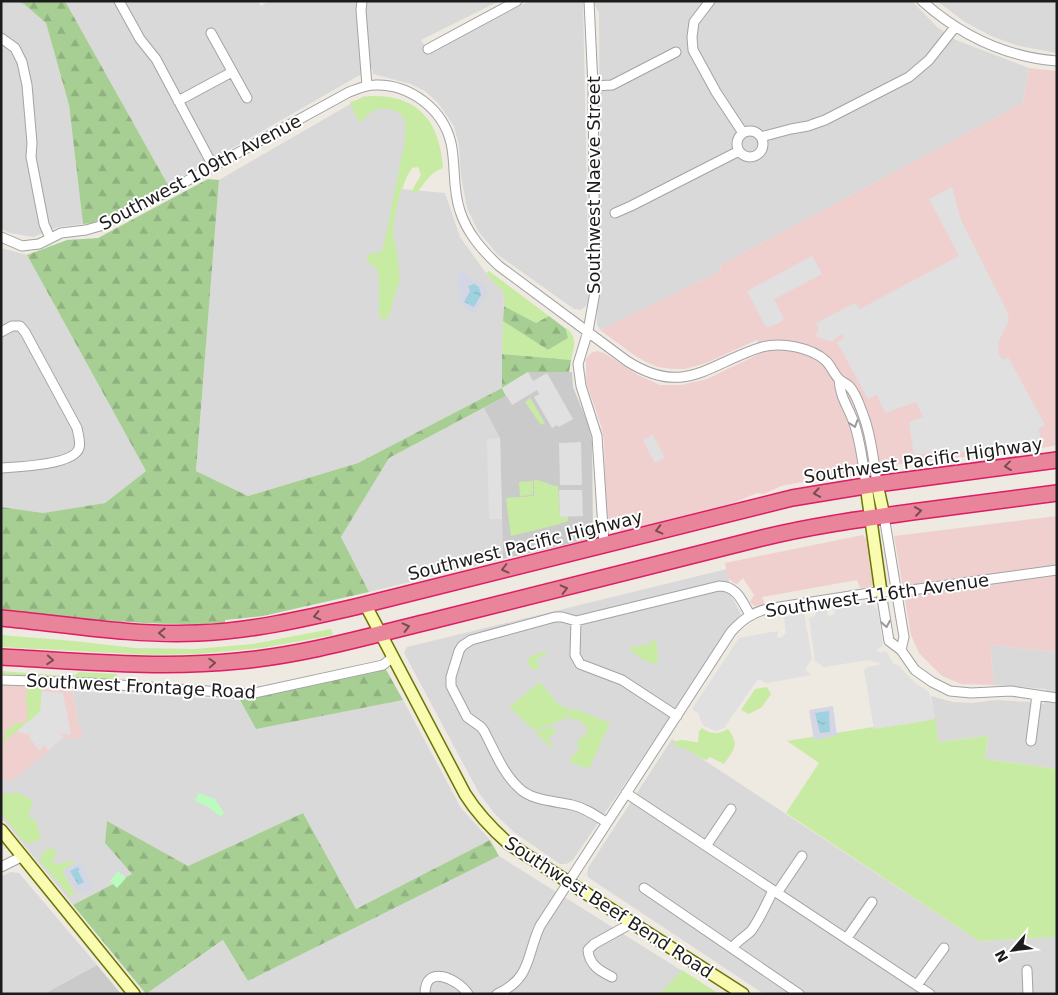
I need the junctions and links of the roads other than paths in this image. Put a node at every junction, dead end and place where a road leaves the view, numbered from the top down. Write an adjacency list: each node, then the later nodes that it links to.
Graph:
1 (119, 1): 17 (street)
2 (362, 1): 14 (street)
3 (516, 1): 10 (street)
4 (589, 1): 15 (street, Southwest Naeve Street)
5 (710, 1): 18 (street)
6 (922, 1): 7 (street)
7 (955, 27): 12 (street); 19 (street)
8 (211, 33): 13 (street)
9 (1, 38): 24 (street)
10 (428, 49)
11 (676, 52): 15 (street)
12 (1057, 61)
13 (232, 72): 16 (street); 17 (street)
14 (367, 86): 21 (street, Southwest 109th Avenue); 25 (street)
15 (593, 86): 25 (street, Southwest Naeve Street)
16 (247, 98)
17 (178, 101): 21 (street)
18 (743, 133): 19 (street); 20 (street)
19 (761, 138): 20 (street)
20 (739, 151): 22 (street)
21 (213, 166): 24 (street, Southwest 109th Avenue)
22 (615, 212)
23 (1, 237): 24 (street, Southwest 109th Avenue)
24 (50, 238)
25 (588, 331): 29 (street); 32 (street, Southwest Naeve Street)
26 (1, 332): 28 (street)
27 (1057, 460): 29 (highway, Southwest Pacific Highway, one-way to 29)
28 (1, 468)
29 (872, 484): 31 (main road); 32 (highway, Southwest Pacific Highway, one-way to 32)
30 (1057, 493): 31 (highway, one-way to 30)
31 (877, 517): 34 (street); 35 (main road); 40 (highway, one-way to 31)
32 (604, 544): 36 (highway, Southwest Pacific Highway, one-way to 36)
33 (1057, 570): 34 (street, Southwest 116th Avenue)
34 (897, 591): 35 (street, Southwest 116th Avenue); 41 (street)
35 (881, 592): 37 (street, Southwest 116th Avenue); 41 (street, one-way to 41)
36 (365, 604): 38 (highway, Southwest Pacific Highway, one-way to 38); 40 (main road, Southwest Beef Bend Road)
37 (750, 615): 39 (street); 47 (street, Southwest 116th Avenue)
38 (1, 618)
39 (576, 621): 47 (street); 51 (street)
40 (380, 634): 42 (highway, one-way to 40); 43 (main road, Southwest Beef Bend Road)
41 (901, 650): 45 (street)
42 (1, 657)
43 (393, 657): 44 (street, Southwest Frontage Road); 57 (main road, Southwest Beef Bend Road)
44 (3, 680)
45 (1036, 695): 46 (street); 48 (street)
46 (1057, 698)
47 (677, 716): 49 (street, Southwest 116th Avenue)
48 (1031, 741)
49 (626, 793): 51 (street, Southwest 116th Avenue); 53 (street)
50 (731, 809): 53 (street)
51 (606, 822): 57 (street, Southwest 116th Avenue)
52 (1, 830): 54 (main road)
53 (706, 846): 59 (street)
54 (23, 856): 56 (street); 68 (main road)
55 (802, 856): 59 (street)
56 (1, 867)
57 (568, 881): 61 (main road, Southwest Beef Bend Road); 71 (street, Southwest 116th Avenue)
58 (644, 888): 63 (street)
59 (775, 892): 62 (street); 63 (street)
60 (872, 902): 62 (street)
61 (632, 923): 66 (street); 72 (main road, Southwest Beef Bend Road)
62 (847, 938): 67 (street)
63 (733, 948): 73 (street)
64 (944, 948): 67 (street)
65 (1027, 970): 75 (street)
66 (612, 977)
67 (917, 985): 74 (street)
68 (134, 994)
69 (425, 994): 70 (street)
70 (468, 994)
71 (497, 994)
72 (743, 994)
73 (799, 994)
74 (930, 994)
75 (1028, 994)

